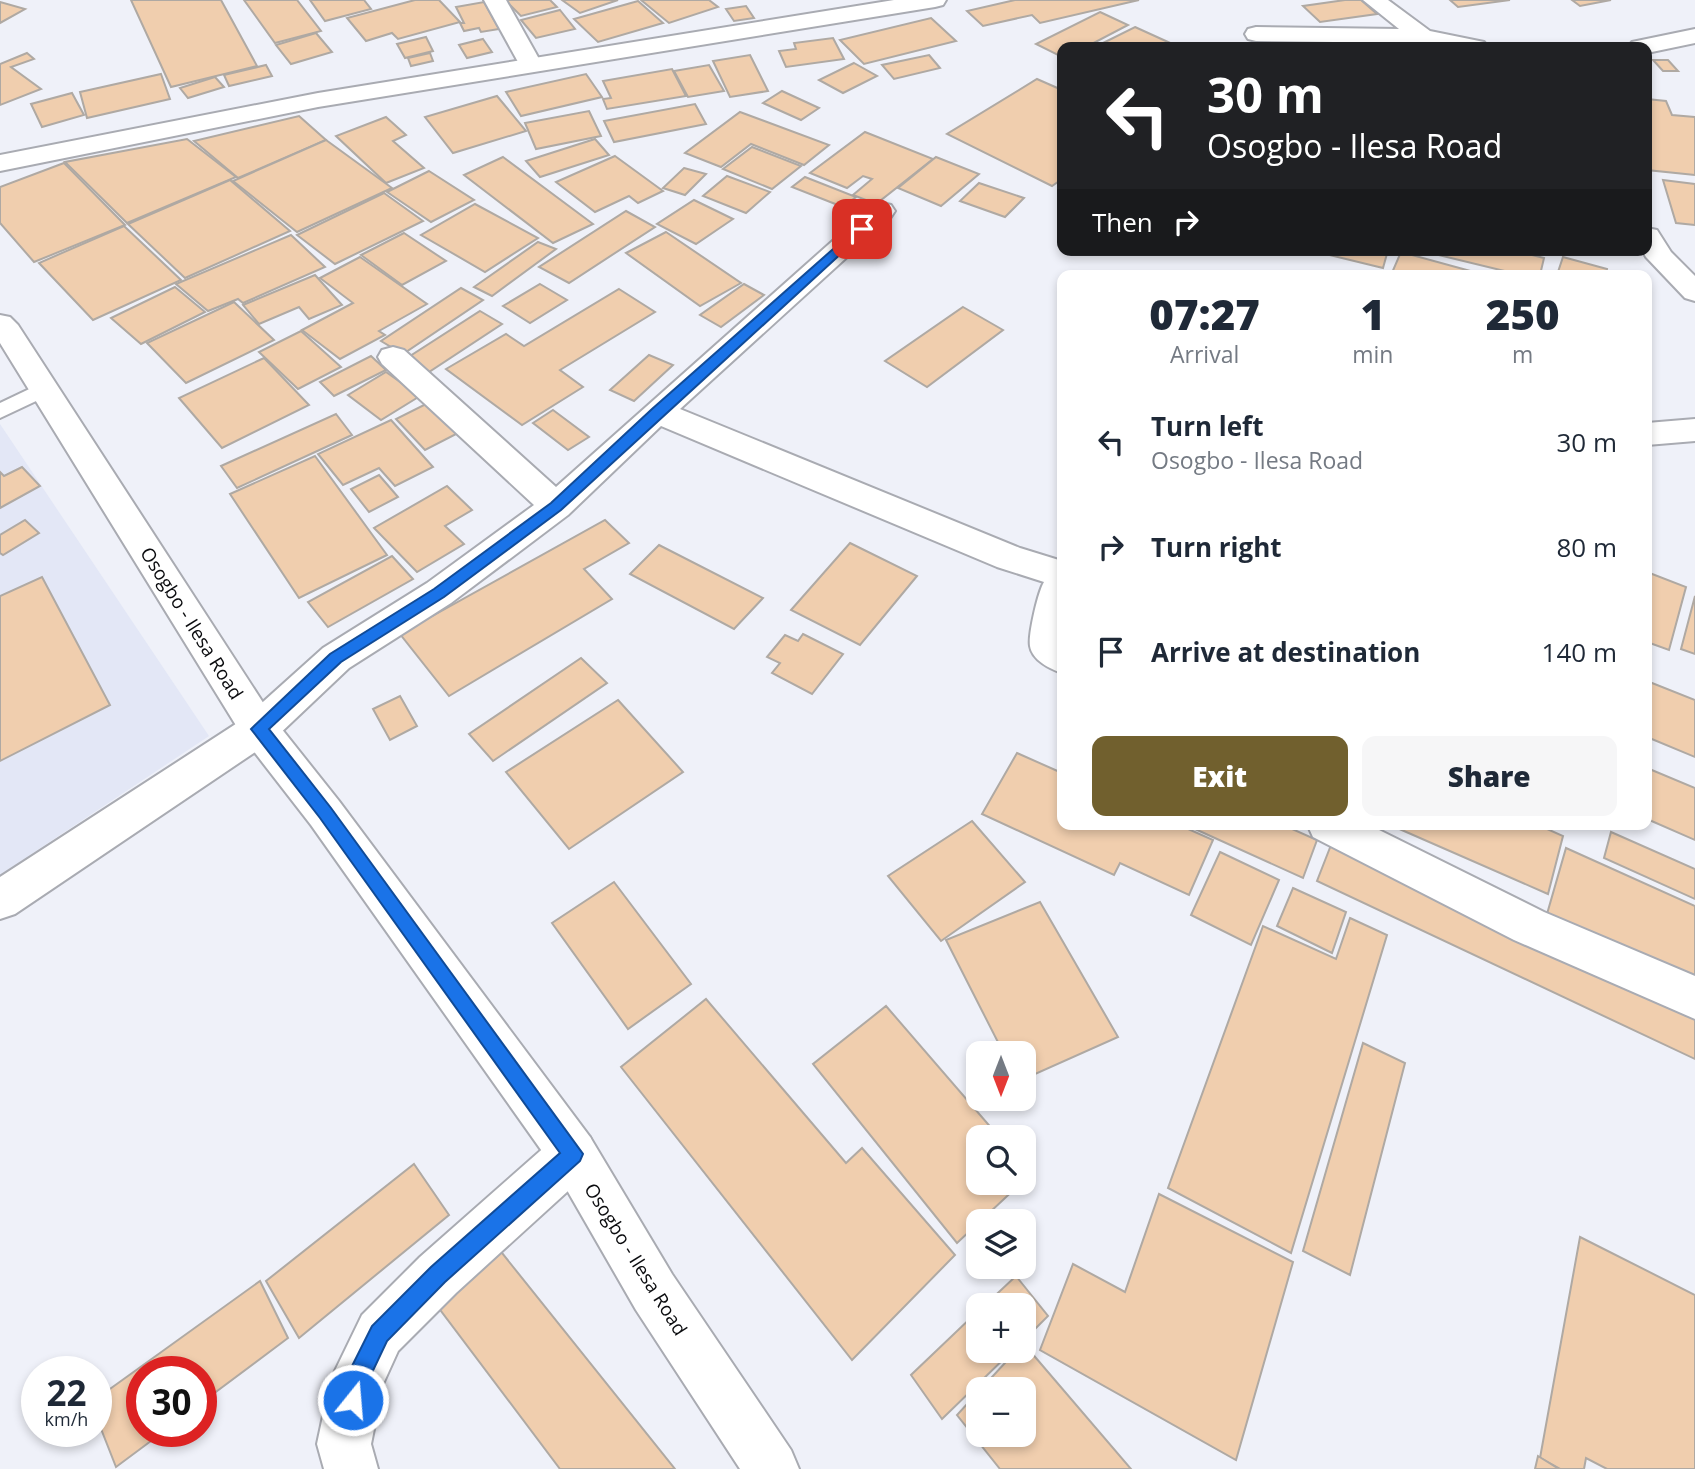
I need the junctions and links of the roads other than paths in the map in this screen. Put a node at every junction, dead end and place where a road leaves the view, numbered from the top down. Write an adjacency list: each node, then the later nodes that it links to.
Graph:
1 (495, 0): 9 (street)
2 (935, 0): 9 (street)
3 (1374, 0): 5 (street)
4 (1256, 34): 5 (street)
5 (1423, 36): 7 (street)
6 (1695, 36): 8 (street)
7 (1452, 42)
8 (1652, 45)
9 (531, 66): 10 (street)
10 (0, 163)
11 (882, 211): 18 (street)
12 (1652, 244): 13 (street)
13 (1695, 292)
14 (0, 324): 16 (street, Osogbo - Ilesa Road)
15 (394, 357): 21 (street)
16 (44, 389): 17 (lane); 25 (street, Osogbo - Ilesa Road)
17 (0, 411)
18 (657, 412): 21 (street); 22 (street)
19 (1695, 430): 20 (street)
20 (1652, 434)
21 (556, 506): 25 (street)
22 (1057, 572)
23 (1057, 590): 24 (street)
24 (1057, 654)
25 (259, 729): 27 (street); 29 (street, Osogbo - Ilesa Road)
26 (1339, 830): 28 (street)
27 (0, 900)
28 (1695, 998)
29 (573, 1154): 30 (street); 31 (street, Osogbo - Ilesa Road)
30 (351, 1469)
31 (772, 1469)

